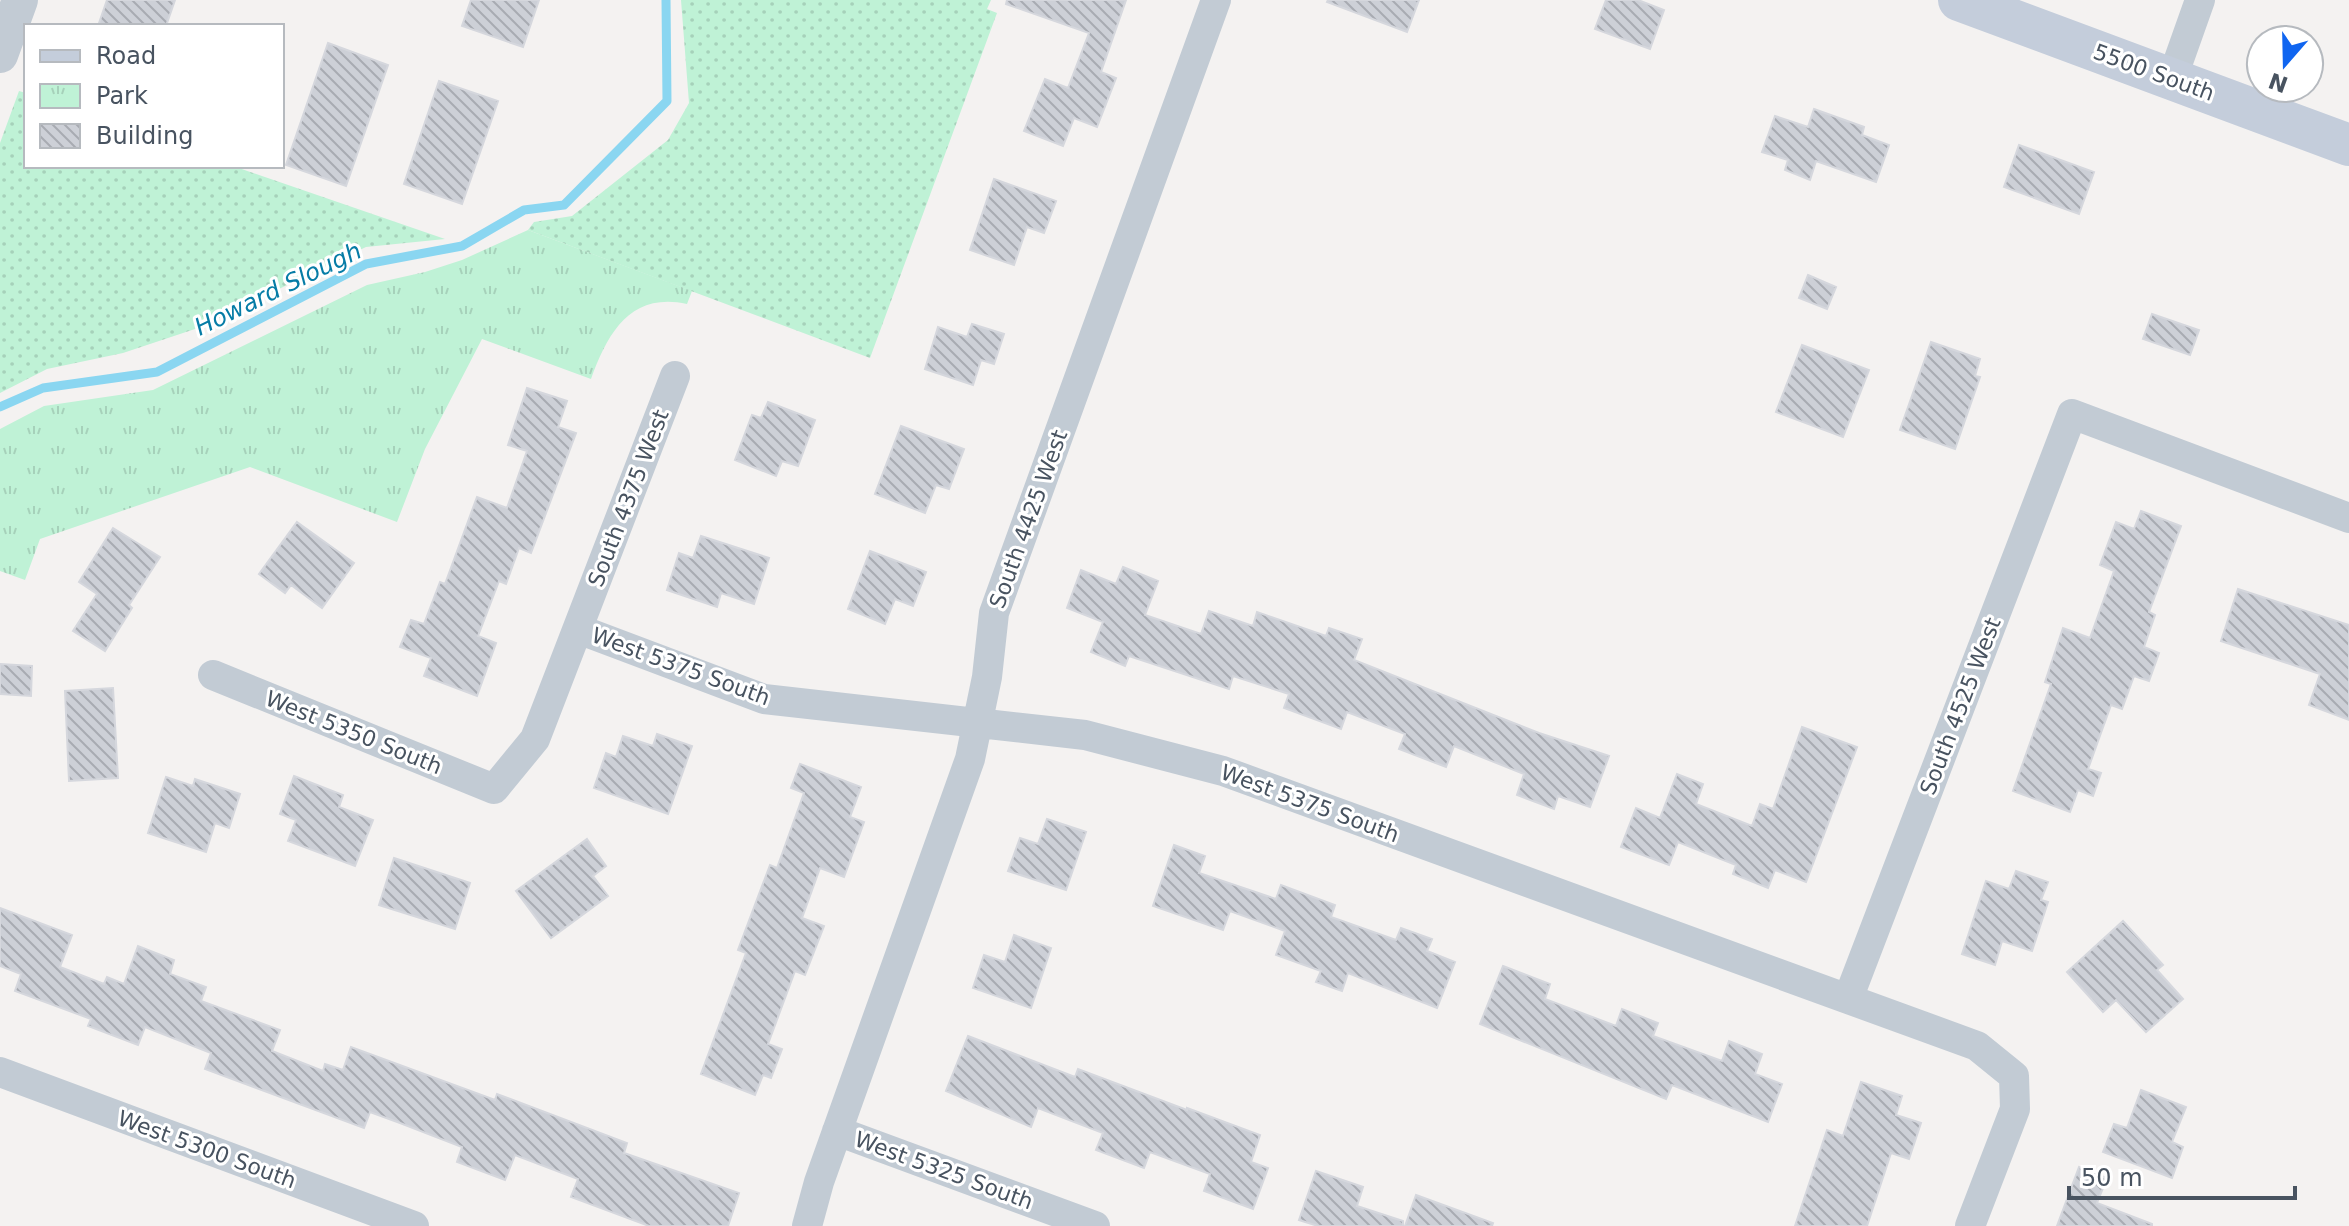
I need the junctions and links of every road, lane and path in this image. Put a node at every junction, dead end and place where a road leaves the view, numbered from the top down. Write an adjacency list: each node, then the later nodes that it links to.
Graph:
1 (20, 0): 5 (street)
2 (1216, 0): 12 (street, South 4425 West)
3 (1959, 0): 6 (main road, 5500 South)
4 (2200, 0): 6 (street)
5 (0, 55)
6 (2172, 79): 7 (main road, 5500 South)
7 (2349, 145)
8 (675, 376): 10 (street, South 4375 West)
9 (2349, 518): 14 (street, South 4525 West)
10 (578, 629): 12 (street, West 5375 South); 13 (street, South 4375 West)
11 (213, 675): 13 (street, West 5350 South)
12 (979, 722): 14 (street, West 5375 South); 16 (street, South 4425 West)
13 (494, 789)
14 (1848, 999): 20 (street, West 5375 South)
15 (0, 1072): 17 (street, West 5300 South)
16 (837, 1131): 18 (street, South 4425 West); 19 (street, West 5325 South)
17 (414, 1226)
18 (807, 1226)
19 (1095, 1226)
20 (1970, 1226)

